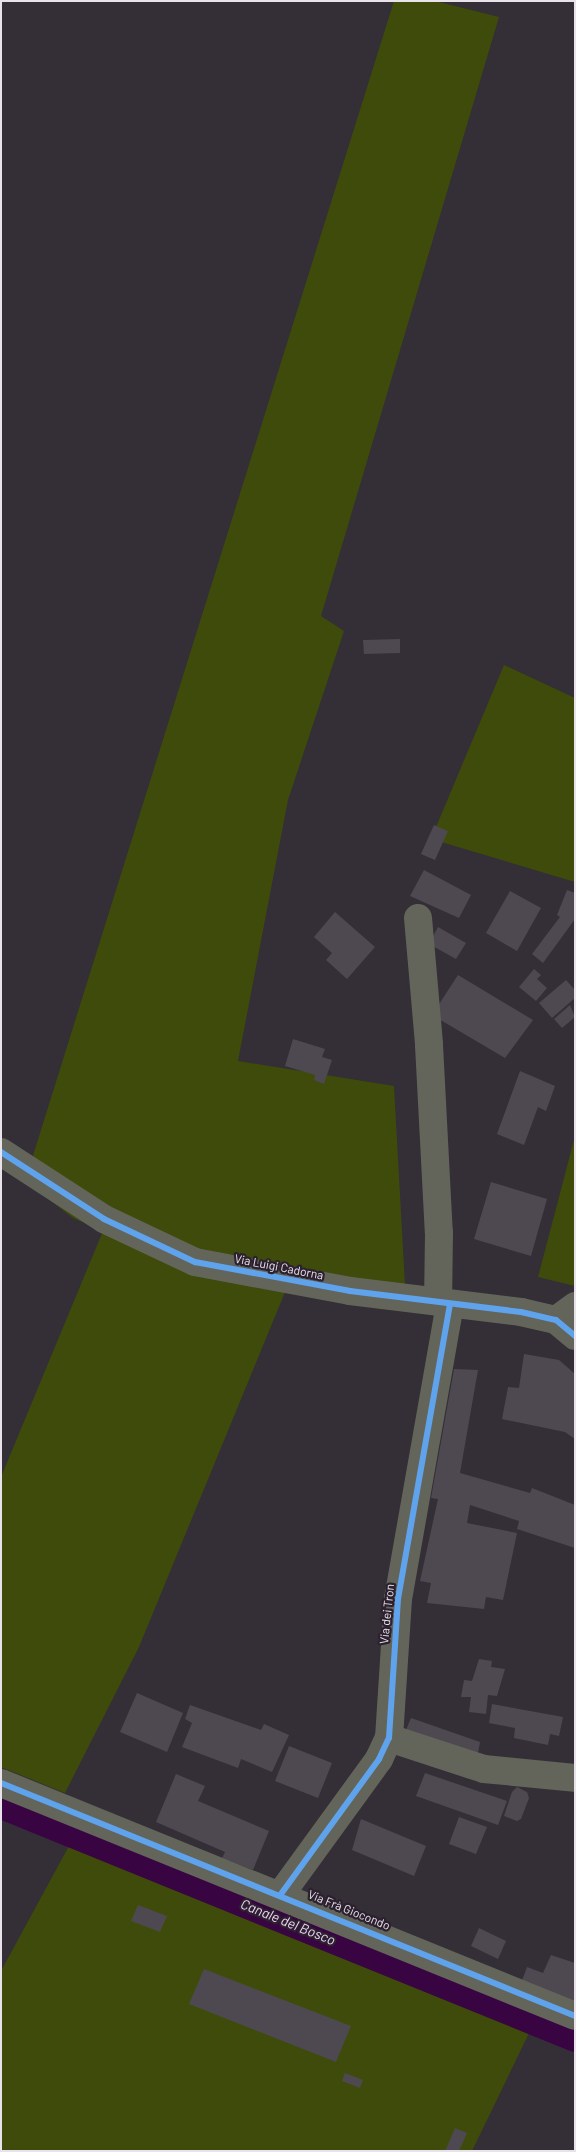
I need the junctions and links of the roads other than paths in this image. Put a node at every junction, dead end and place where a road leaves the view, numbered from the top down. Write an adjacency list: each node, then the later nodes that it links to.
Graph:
1 (418, 918): 3 (street, Via dei Tron)
2 (1, 1152): 3 (street, Via Luigi Cadorna)
3 (444, 1304): 4 (street, Via Luigi Cadorna); 5 (street, Via dei Tron)
4 (569, 1321)
5 (389, 1738): 6 (street); 8 (street, Via dei Tron)
6 (575, 1778)
7 (1, 1782): 8 (street, Via Frà Giocondo)
8 (280, 1894): 9 (street, Via Frà Giocondo)
9 (575, 2016)

